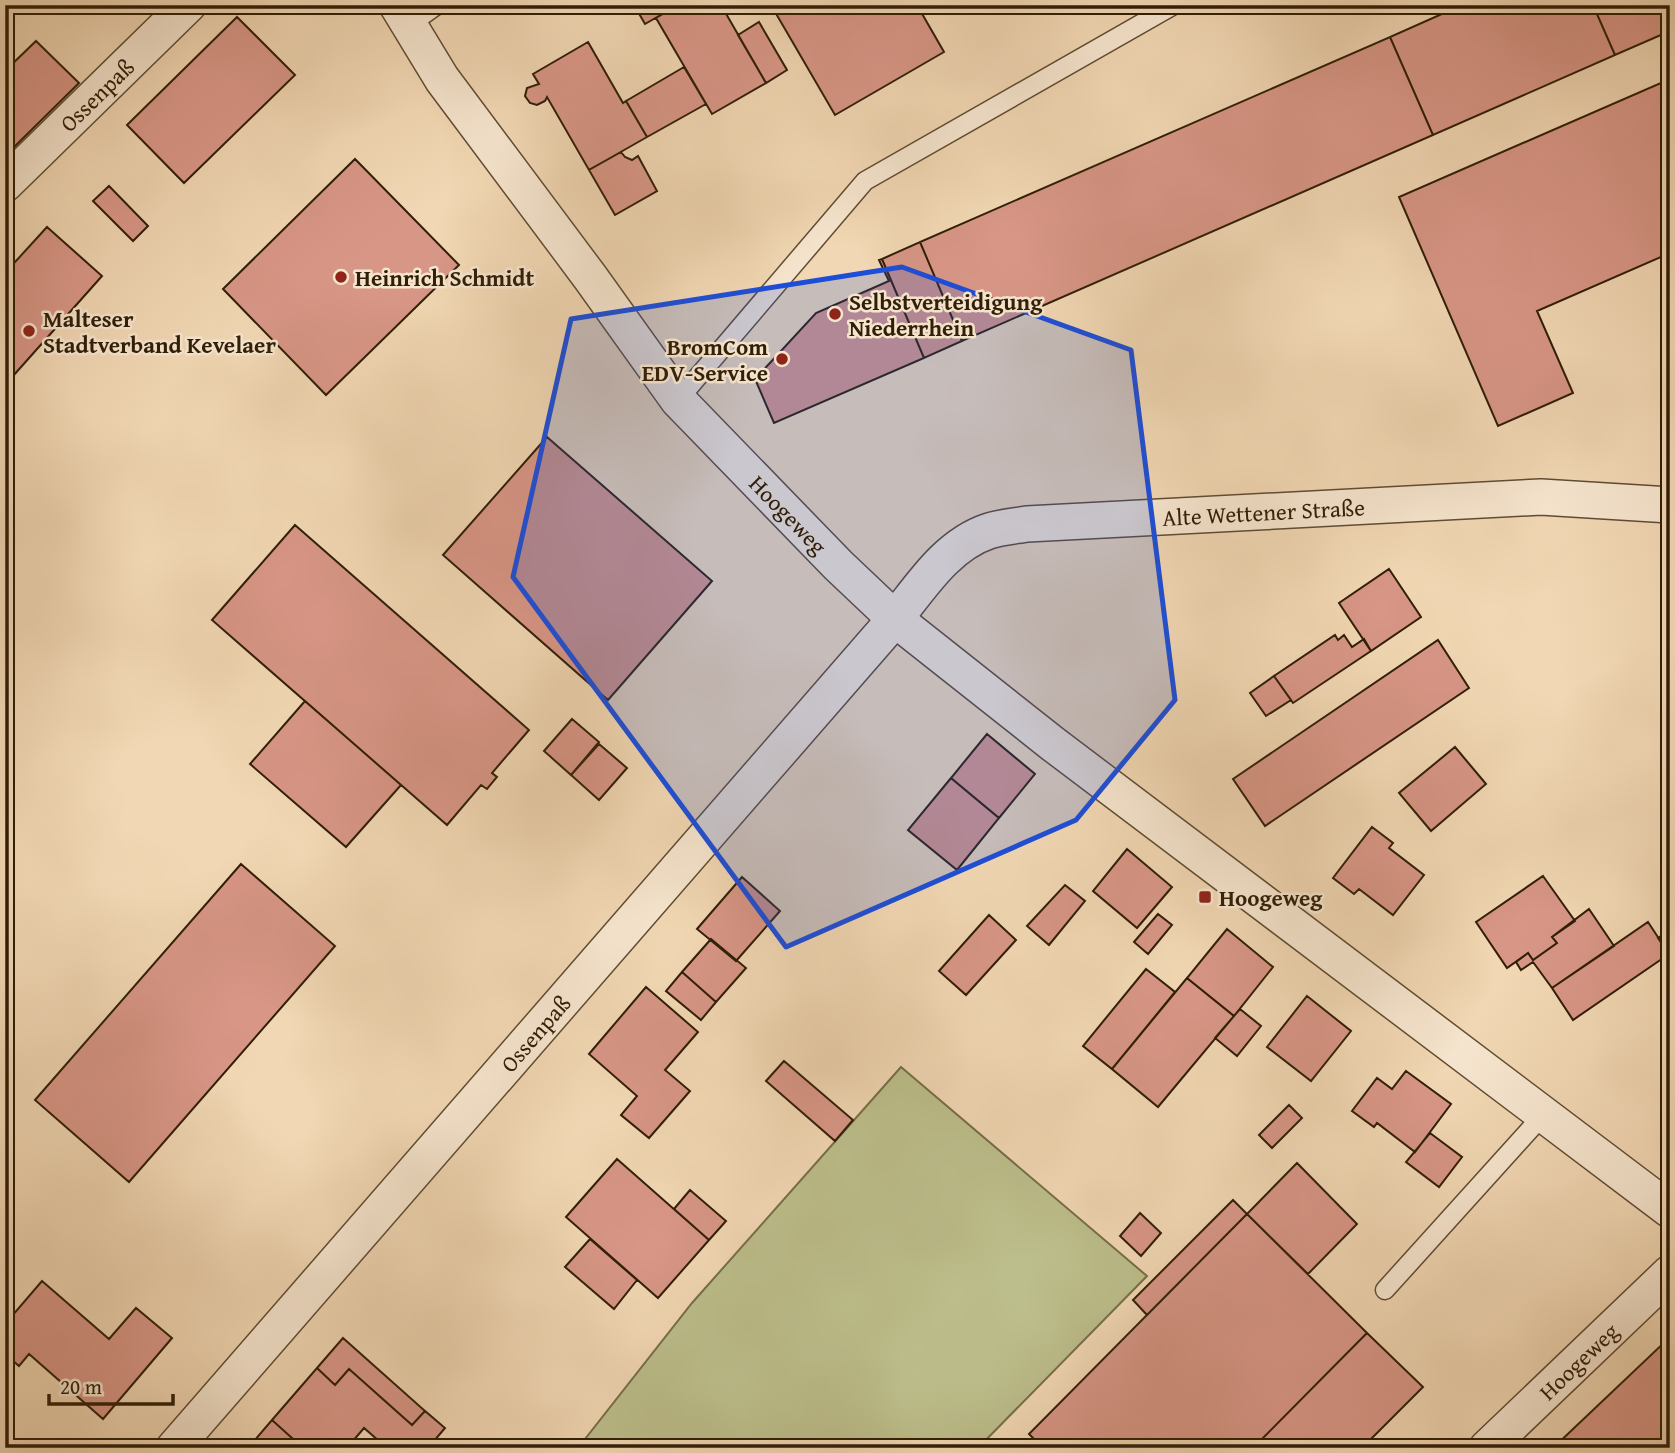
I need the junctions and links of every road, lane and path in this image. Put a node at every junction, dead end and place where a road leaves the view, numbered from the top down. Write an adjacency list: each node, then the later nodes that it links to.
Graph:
1 (188, 5): 5 (street, Ossenpaß)
2 (437, 5): 4 (lane, Hoogeweg)
3 (1174, 5): 6 (lane)
4 (403, 15): 6 (street, Hoogeweg)
5 (5, 184)
6 (678, 400): 8 (street, Hoogeweg)
7 (1670, 505): 8 (street, Alte Wettener Straße)
8 (895, 619): 9 (street, Hoogeweg); 13 (street, Ossenpaß)
9 (1544, 1114): 10 (street, Hoogeweg); 12 (lane)
10 (1670, 1210)
11 (1670, 1273): 14 (street, Hoogeweg)
12 (1385, 1290)
13 (174, 1448)
14 (1487, 1448)

